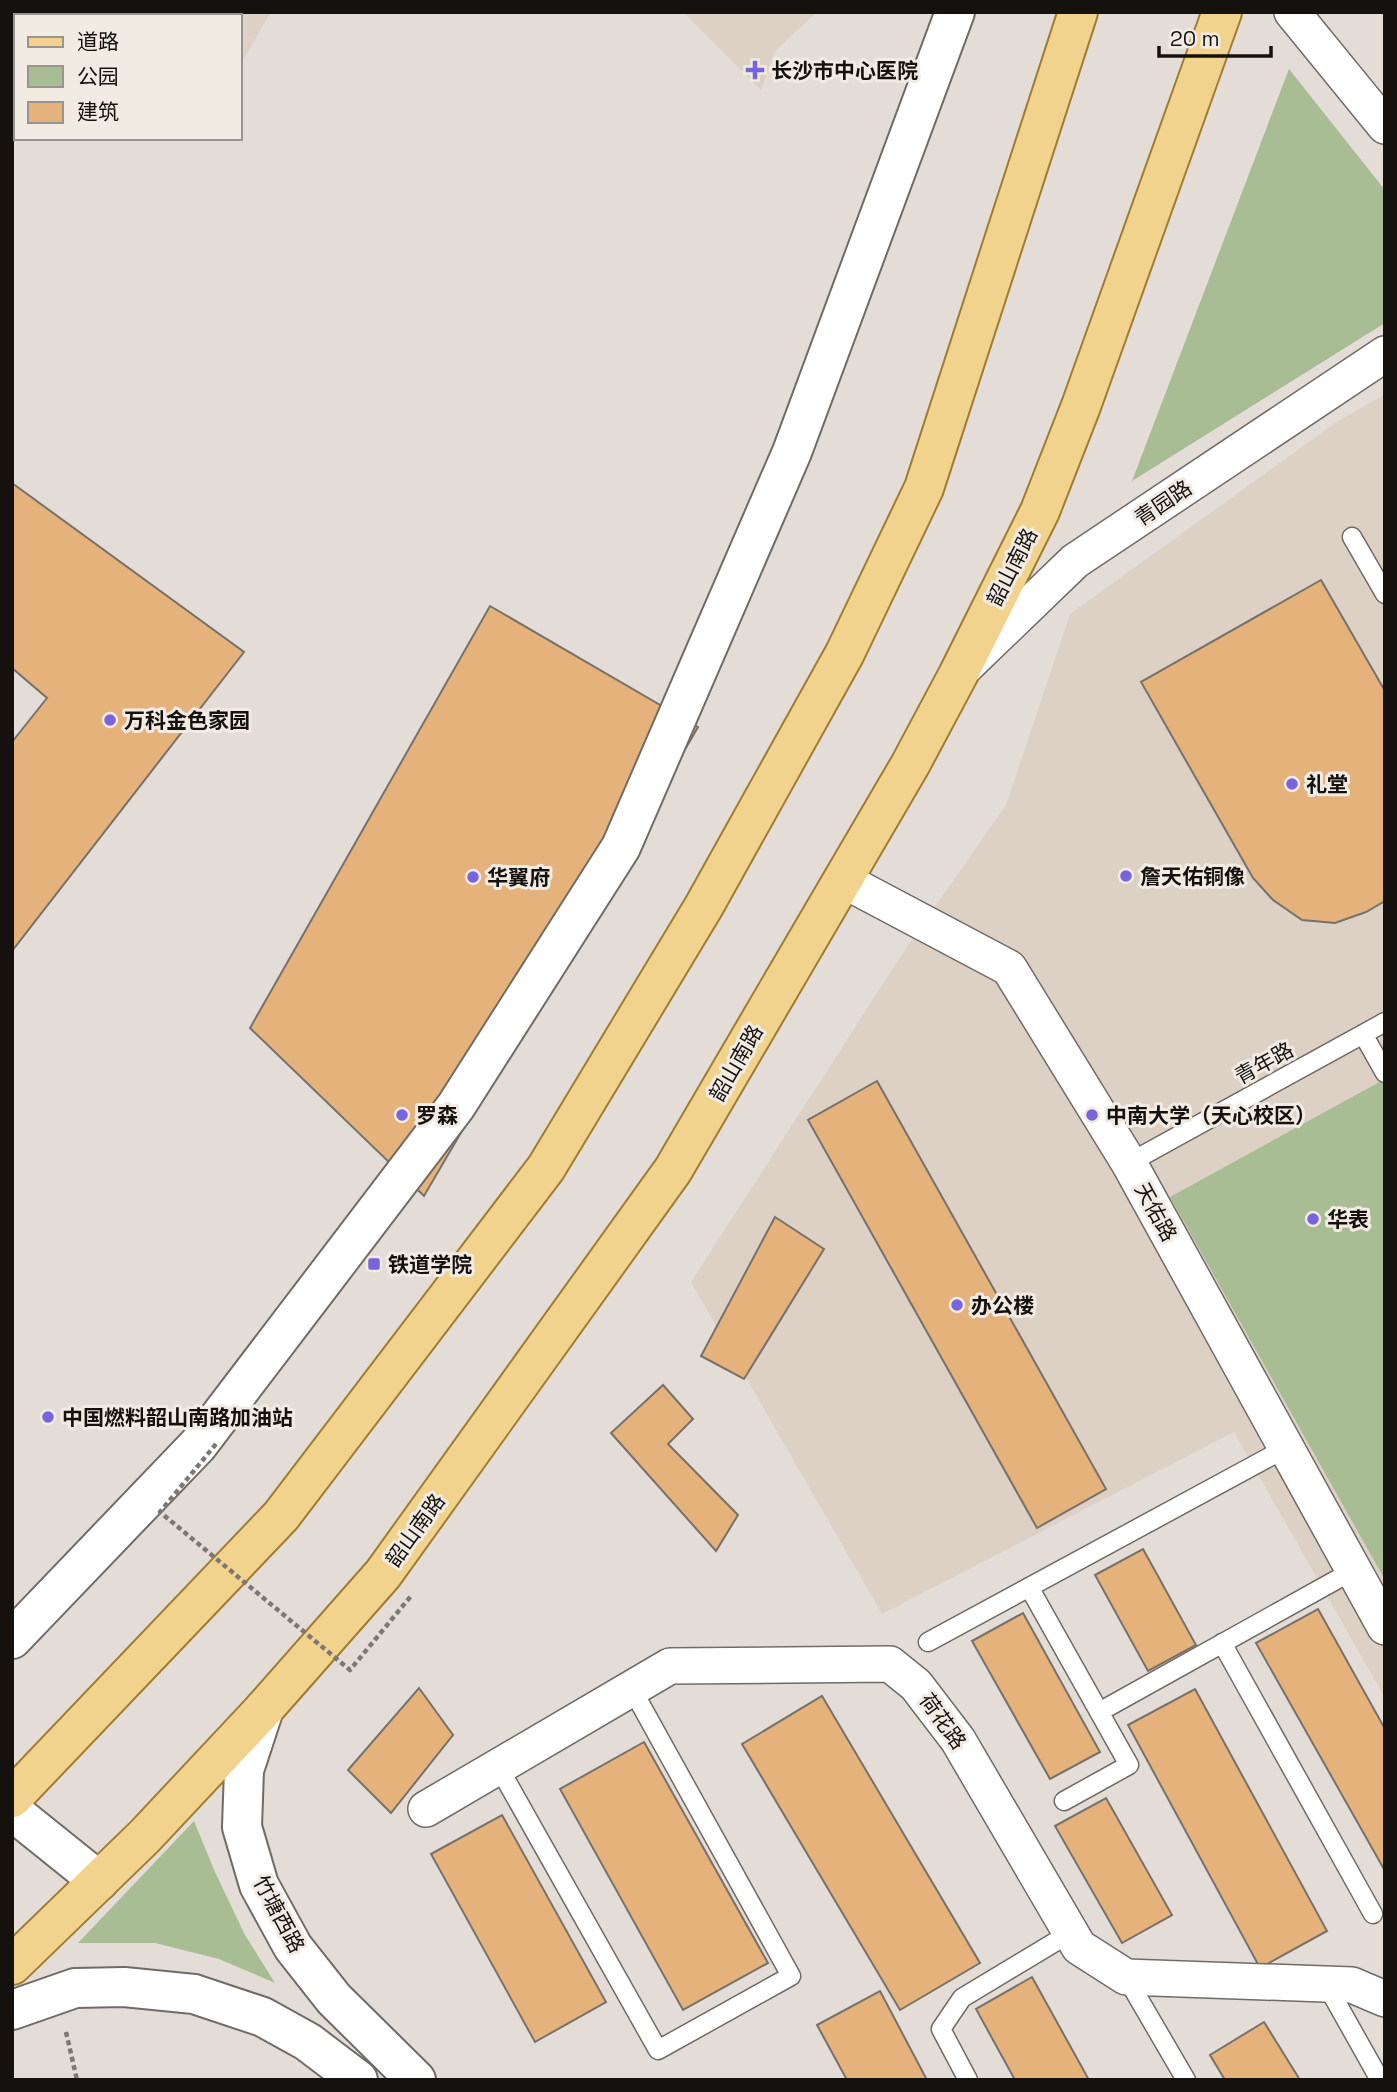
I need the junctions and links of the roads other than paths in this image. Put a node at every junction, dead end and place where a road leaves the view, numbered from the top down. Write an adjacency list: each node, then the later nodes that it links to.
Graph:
1 (955, 12): 19 (street)
2 (1078, 12): 26 (main road)
3 (1223, 12): 9 (main road, 韶山南路)
4 (1292, 12): 5 (street)
5 (1385, 126)
6 (1385, 354): 9 (street, 青园路)
7 (1352, 537): 8 (lane)
8 (1385, 594)
9 (959, 673): 10 (main road, 韶山南路)
10 (843, 880): 14 (street, 天佑路); 23 (main road, 韶山南路)
11 (1385, 1022): 12 (lane, 青年路)
12 (1363, 1034): 13 (lane); 14 (lane, 青年路)
13 (1385, 1073)
14 (1129, 1163): 15 (street, 天佑路)
15 (1286, 1448): 16 (street, 天佑路); 17 (lane)
16 (1354, 1570): 18 (street, 天佑路); 21 (lane)
17 (1029, 1587): 20 (lane); 24 (lane)
18 (1385, 1627)
19 (12, 1639)
20 (928, 1642)
21 (1222, 1643): 24 (lane); 31 (lane)
22 (632, 1689): 25 (lane); 28 (street, 荷花路); 32 (street, 荷花路)
23 (264, 1709): 30 (main road, 韶山南路); 39 (street, 竹塘西路)
24 (1099, 1712): 27 (lane)
25 (507, 1782)
26 (12, 1798)
27 (1064, 1801)
28 (426, 1809)
29 (12, 1811): 30 (street)
30 (99, 1881): 33 (main road, 韶山南路)
31 (1373, 1914)
32 (1070, 1933): 34 (street, 荷花路); 40 (lane)
33 (12, 1965)
34 (1126, 1977): 35 (street); 41 (lane)
35 (1326, 1984): 36 (street); 42 (lane)
36 (1385, 1998)
37 (12, 2010): 38 (street)
38 (358, 2080)
39 (416, 2080)
40 (968, 2080)
41 (1186, 2080)
42 (1380, 2080)

